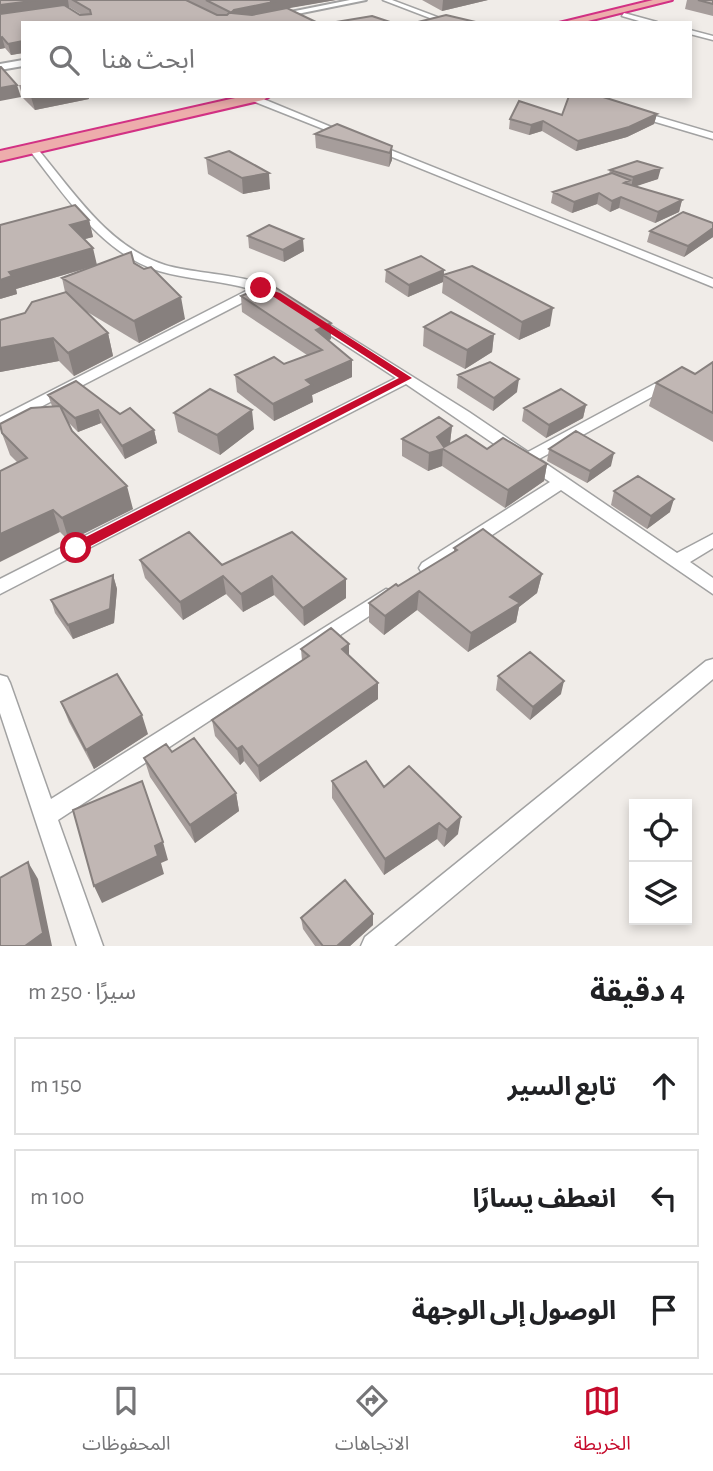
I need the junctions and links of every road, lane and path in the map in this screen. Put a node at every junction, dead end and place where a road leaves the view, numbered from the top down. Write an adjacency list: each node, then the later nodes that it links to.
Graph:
1 (331, 0): 5 (street)
2 (362, 0): 5 (street)
3 (386, 0): 8 (street)
4 (672, 1): 6 (highway); 9 (highway)
5 (341, 4): 7 (street)
6 (624, 15): 10 (highway); 11 (street)
7 (250, 21)
8 (444, 21)
9 (574, 21)
10 (597, 21)
11 (646, 21)
12 (692, 33): 13 (street)
13 (713, 38)
14 (21, 63): 15 (street)
15 (0, 67)
16 (224, 98): 21 (highway)
17 (254, 98): 22 (highway)
18 (260, 98): 24 (street)
19 (619, 108): 20 (street)
20 (713, 136)
21 (0, 148)
22 (33, 149): 23 (highway); 25 (street)
23 (0, 156)
24 (713, 283)
25 (261, 288): 26 (street); 28 (street)
26 (407, 378): 29 (street); 33 (street)
27 (666, 384): 29 (street)
28 (0, 423)
29 (528, 459): 30 (street)
30 (562, 482): 32 (street); 37 (street)
31 (713, 540): 32 (street)
32 (677, 562): 34 (street)
33 (0, 587)
34 (713, 587)
35 (713, 667): 39 (street)
36 (0, 683): 37 (street)
37 (45, 816): 38 (street)
38 (90, 946)
39 (374, 946)

